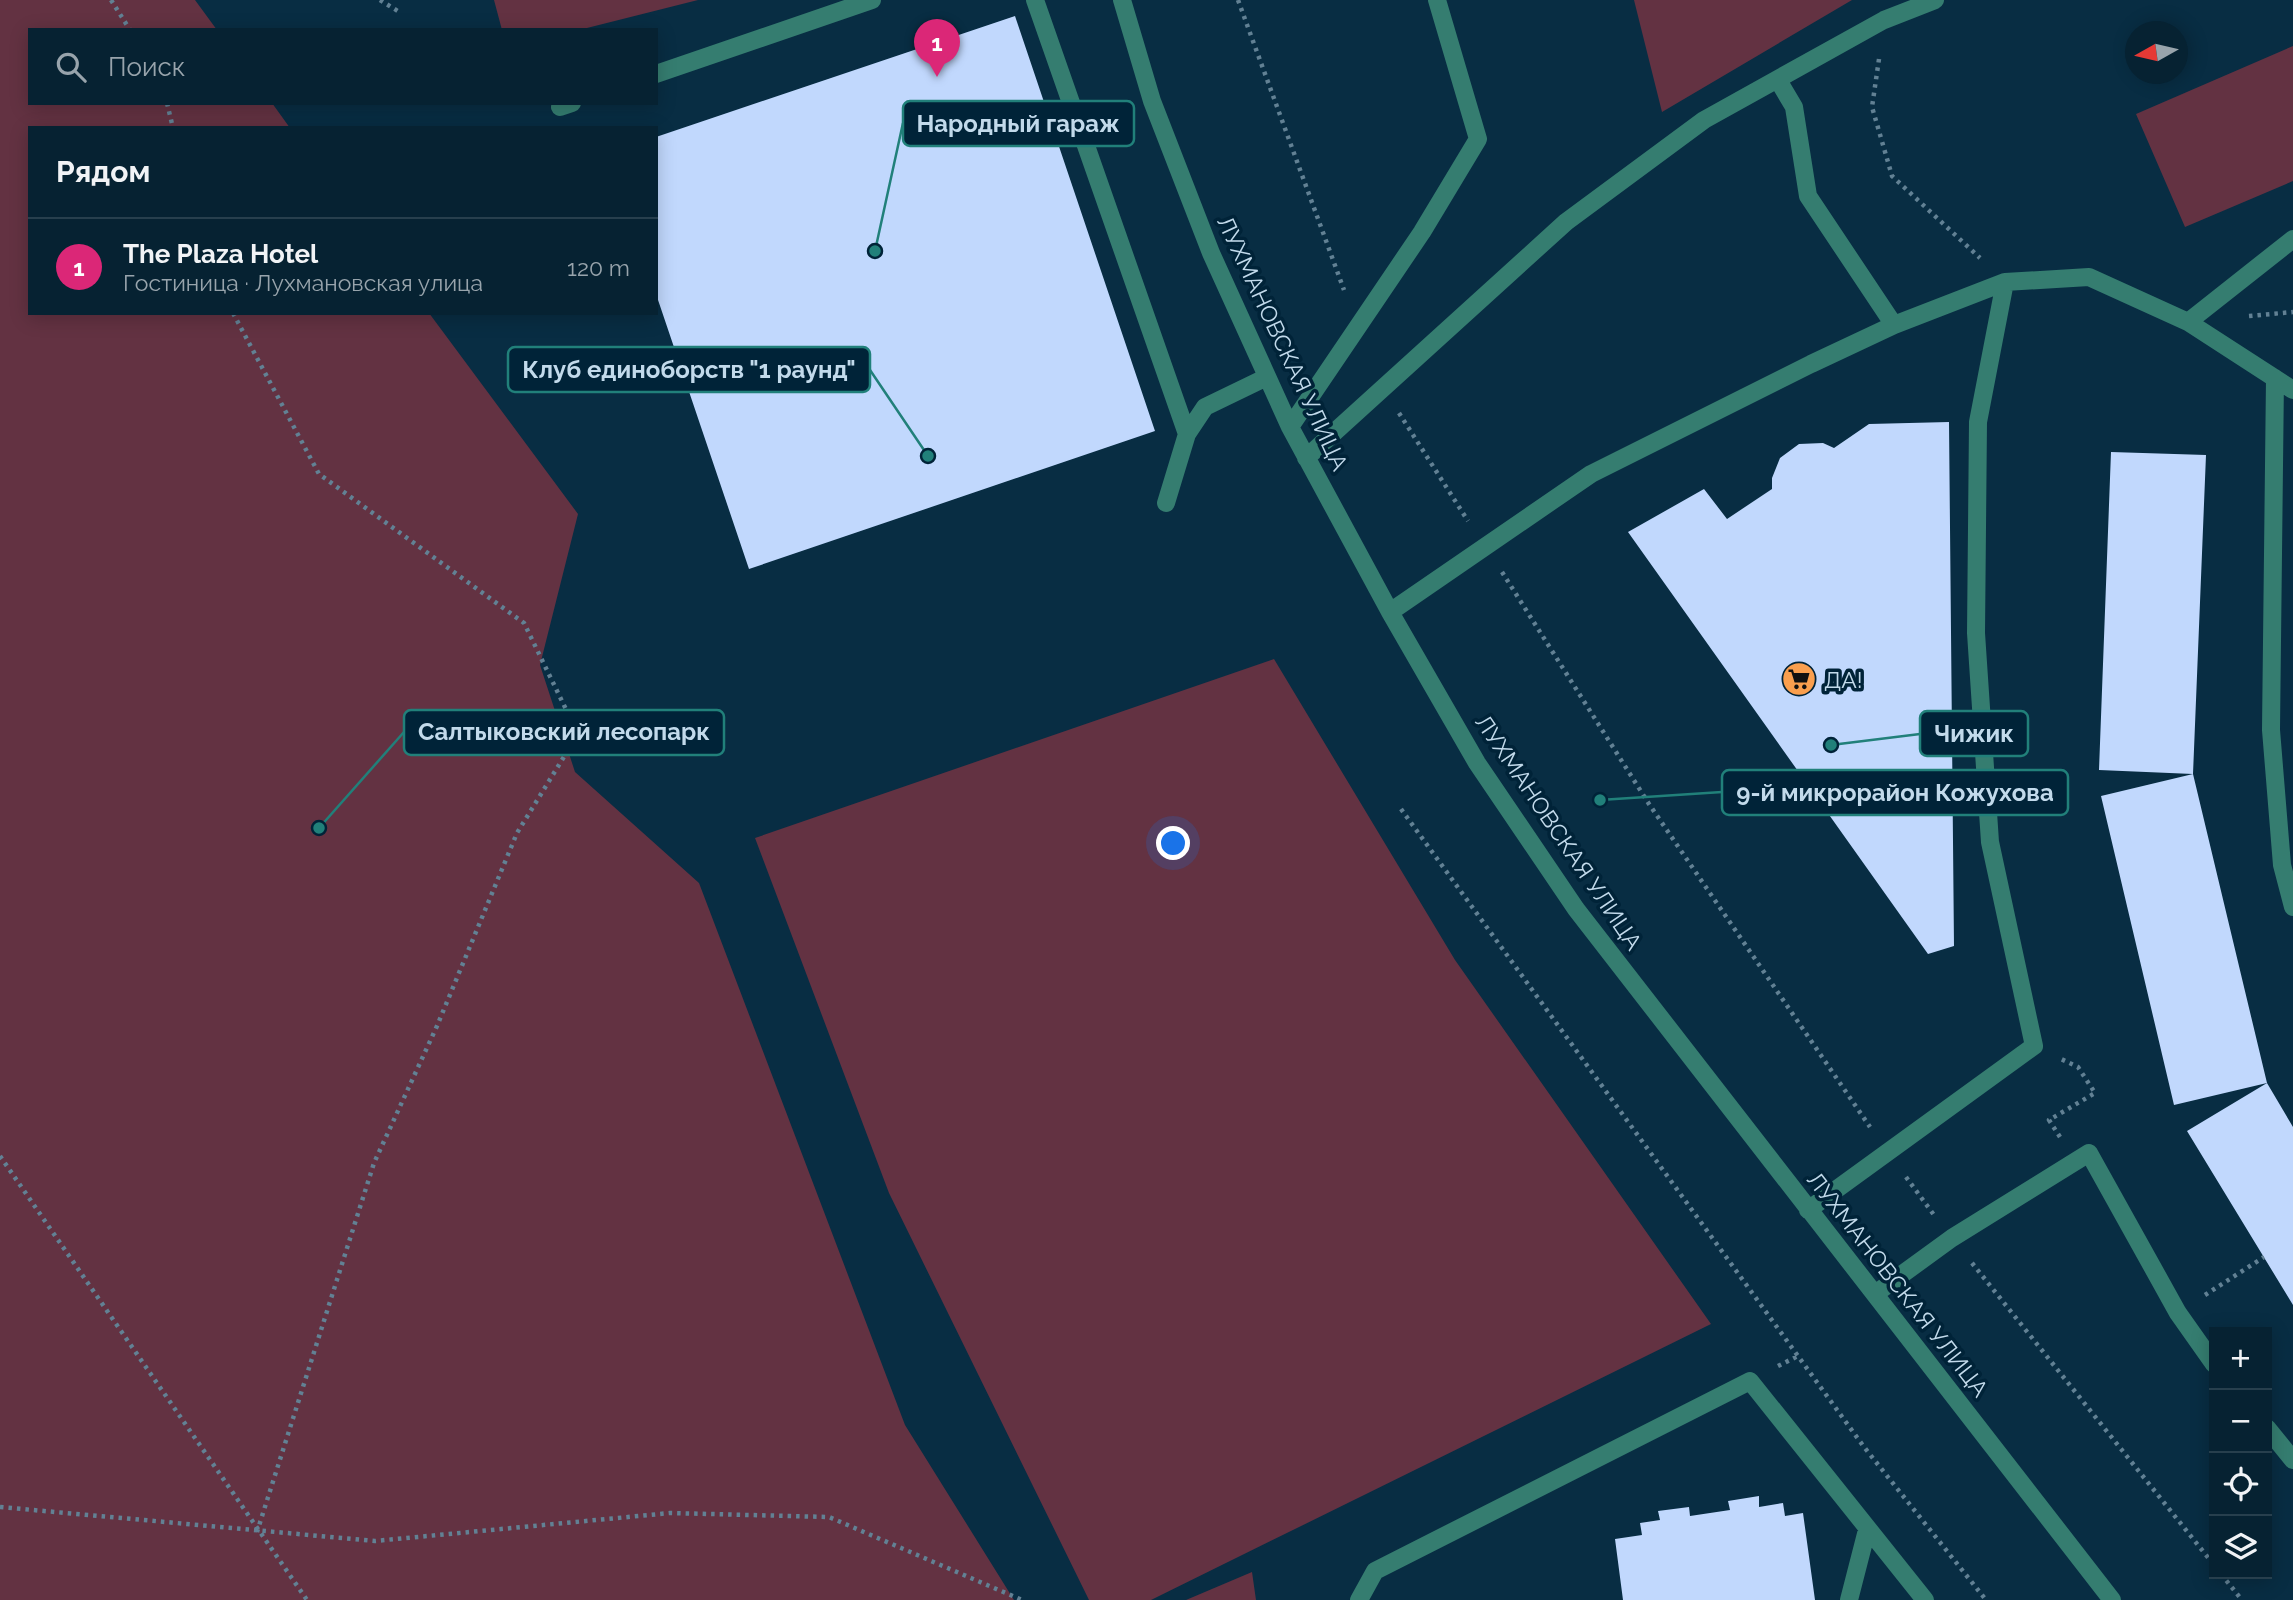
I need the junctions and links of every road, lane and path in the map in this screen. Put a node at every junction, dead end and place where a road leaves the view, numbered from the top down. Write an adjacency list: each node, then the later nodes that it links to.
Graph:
1 (111, 0): 11 (path)
2 (380, 0): 9 (path)
3 (872, 0): 12 (street)
4 (1035, 0): 27 (street)
5 (1122, 0): 22 (street, ЛУХМАНОВСКАЯ УЛИЦА)
6 (1238, 0): 21 (path)
7 (1437, 0): 21 (street)
8 (1935, 0): 10 (street)
9 (401, 13)
10 (1884, 20): 13 (street); 17 (path)
11 (129, 28)
12 (658, 73)
13 (1777, 80): 20 (street); 24 (street)
14 (167, 105): 15 (path)
15 (173, 126)
16 (2293, 239): 19 (street)
17 (2005, 282): 19 (street); 20 (street); 35 (street)
18 (234, 315): 49 (path)
19 (2188, 322): 23 (street)
20 (1894, 326): 30 (street)
21 (1358, 330): 26 (street)
22 (1267, 377): 26 (street, ЛУХМАНОВСКАЯ УЛИЦА); 27 (street)
23 (2276, 378): 25 (street); 33 (street)
24 (1383, 386): 28 (street); 30 (path)
25 (2293, 390)
26 (1290, 427): 28 (street, ЛУХМАНОВСКАЯ УЛИЦА)
27 (1187, 434): 29 (street)
28 (1306, 458): 31 (street, ЛУХМАНОВСКАЯ УЛИЦА)
29 (1167, 503)
30 (1486, 548): 31 (street); 37 (path)
31 (1390, 611): 39 (street, ЛУХМАНОВСКАЯ УЛИЦА)
32 (1401, 809): 57 (path)
33 (2287, 867): 34 (street)
34 (2293, 906)
35 (2035, 1046): 36 (path); 37 (street)
36 (2049, 1120)
37 (1887, 1152): 39 (street); 40 (path)
38 (0, 1156): 49 (path)
39 (1808, 1210): 42 (street, ЛУХМАНОВСКАЯ УЛИЦА)
40 (1952, 1238): 42 (street); 43 (street); 50 (path)
41 (2264, 1257): 43 (path)
42 (1875, 1294): 58 (street, ЛУХМАНОВСКАЯ УЛИЦА)
43 (2178, 1313): 44 (street)
44 (2209, 1357)
45 (2272, 1434): 46 (street)
46 (2293, 1460)
47 (0, 1507): 49 (path)
48 (1867, 1531): 54 (street); 55 (street); 56 (street)
49 (257, 1532): 52 (path); 53 (path)
50 (2209, 1560)
51 (2225, 1579): 59 (path)
52 (307, 1600)
53 (1022, 1600)
54 (1359, 1600)
55 (1849, 1600)
56 (1925, 1600)
57 (1986, 1600)
58 (2112, 1600)
59 (2242, 1600)

